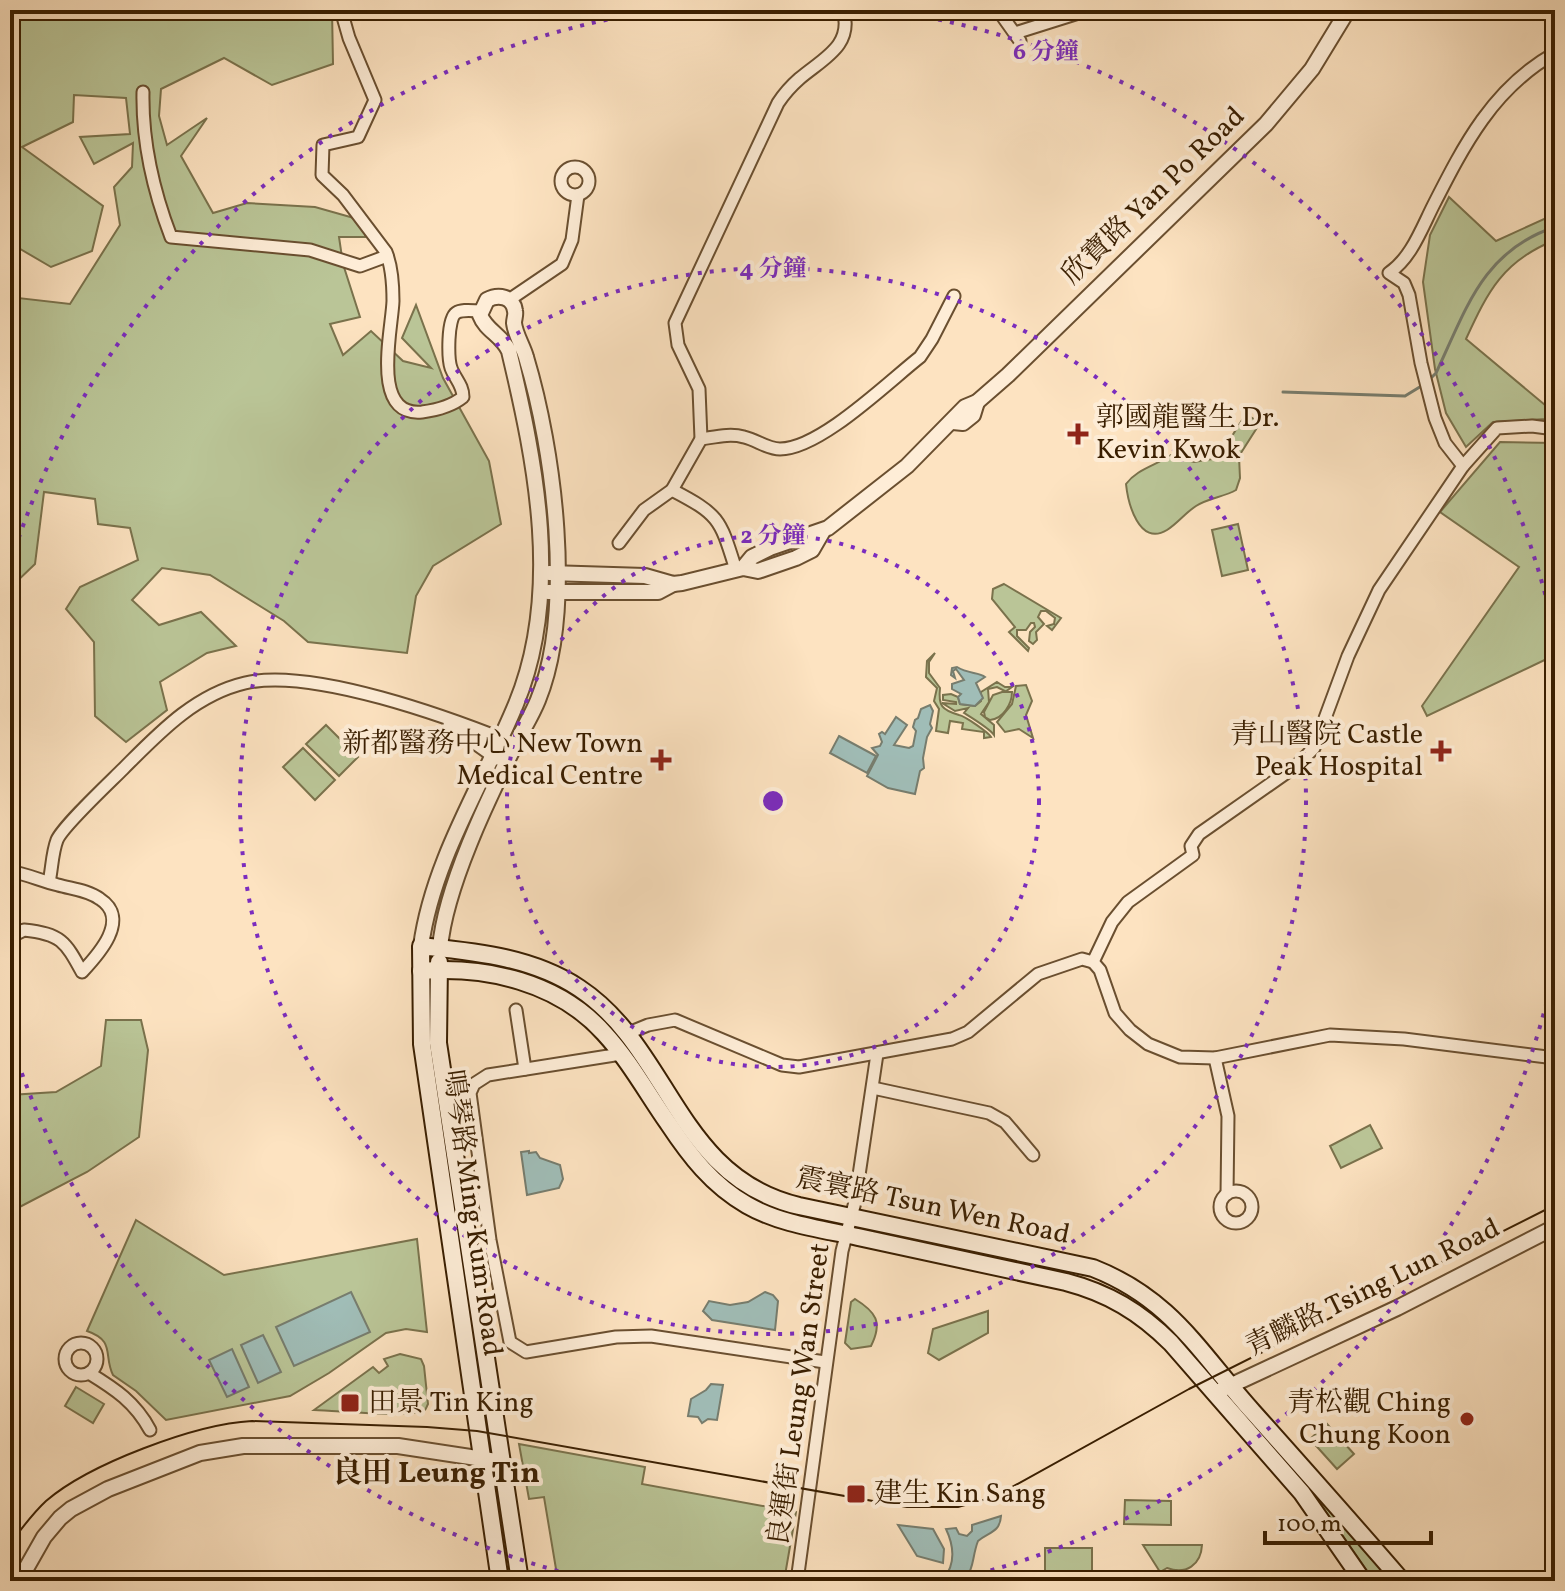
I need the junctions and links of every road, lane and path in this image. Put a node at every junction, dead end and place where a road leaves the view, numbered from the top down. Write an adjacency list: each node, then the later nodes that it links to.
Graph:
1 (341, 10): 9 (street)
2 (843, 10): 16 (street)
3 (998, 10): 4 (street)
4 (1088, 10)
5 (1348, 10): 20 (street, 欣寶路 Yan Po Road)
6 (1555, 53): 17 (street)
7 (143, 92): 9 (street)
8 (578, 195): 11 (street)
9 (387, 256): 12 (street)
10 (954, 296): 16 (street)
11 (509, 300): 12 (street); 13 (street)
12 (481, 311): 14 (street)
13 (514, 322): 14 (street); 22 (street)
14 (489, 329): 21 (street)
15 (1555, 429): 17 (street)
16 (701, 439): 18 (street)
17 (1463, 466): 36 (street)
18 (672, 490): 19 (street); 20 (street)
19 (619, 543)
20 (740, 569): 23 (street, 欣寶路 Yan Po Road)
21 (540, 573): 22 (street, 欣寶路 Yan Po Road); 25 (street)
22 (557, 573): 23 (street, 欣寶路 Yan Po Road); 24 (street)
23 (673, 584): 24 (street, 欣寶路 Yan Po Road)
24 (556, 592): 25 (street, 欣寶路 Yan Po Road); 28 (street)
25 (540, 593): 27 (street)
26 (439, 718): 27 (street); 29 (street); 32 (street)
27 (500, 738): 28 (street); 29 (street)
28 (515, 744): 30 (street)
29 (492, 757): 30 (street); 34 (street)
30 (507, 763): 35 (street)
31 (10, 871): 32 (street)
32 (49, 882): 33 (street)
33 (10, 937)
34 (421, 946): 35 (main road, 震寰路 Tsun Wen Road); 38 (main road, 鳴琴路 Ming Kum Road)
35 (440, 948): 37 (main road, 鳴琴路 Ming Kum Road); 40 (main road, 震寰路 Tsun Wen Road)
36 (1093, 962): 42 (street); 43 (street)
37 (439, 970): 38 (main road, 震寰路 Tsun Wen Road); 41 (main road, 震寰路 Tsun Wen Road); 58 (main road, 鳴琴路 Ming Kum Road)
38 (421, 971): 57 (main road, 鳴琴路 Ming Kum Road)
39 (516, 1010): 45 (street)
40 (626, 1034): 42 (street); 49 (main road, 震寰路 Tsun Wen Road)
41 (621, 1054): 45 (street); 51 (main road, 震寰路 Tsun Wen Road)
42 (877, 1054): 46 (street, 良運街 Leung Wan Street)
43 (1215, 1058): 44 (street); 48 (street)
44 (1555, 1058)
45 (525, 1069): 52 (street)
46 (873, 1088): 47 (street); 49 (street, 良運街 Leung Wan Street)
47 (1033, 1155)
48 (1227, 1194)
49 (851, 1216): 51 (street, 良運街 Leung Wan Street); 54 (main road, 震寰路 Tsun Wen Road)
50 (1555, 1227): 54 (street, 青麟路 Tsing Lun Road)
51 (846, 1234): 52 (street, 良運街 Leung Wan Street); 55 (main road, 震寰路 Tsun Wen Road)
52 (825, 1362): 62 (street, 良運街 Leung Wan Street)
53 (89, 1373): 56 (street)
54 (1230, 1386): 55 (street, 青麟路 Tsing Lun Road); 64 (main road, 震寰路 Tsun Wen Road)
55 (1213, 1394): 63 (main road, 震寰路 Tsun Wen Road)
56 (150, 1430)
57 (481, 1458): 58 (street); 59 (street); 60 (main road, 鳴琴路 Ming Kum Road)
58 (503, 1462): 61 (main road, 鳴琴路 Ming Kum Road)
59 (19, 1581)
60 (500, 1581)
61 (520, 1581)
62 (797, 1581)
63 (1363, 1581)
64 (1402, 1581)

